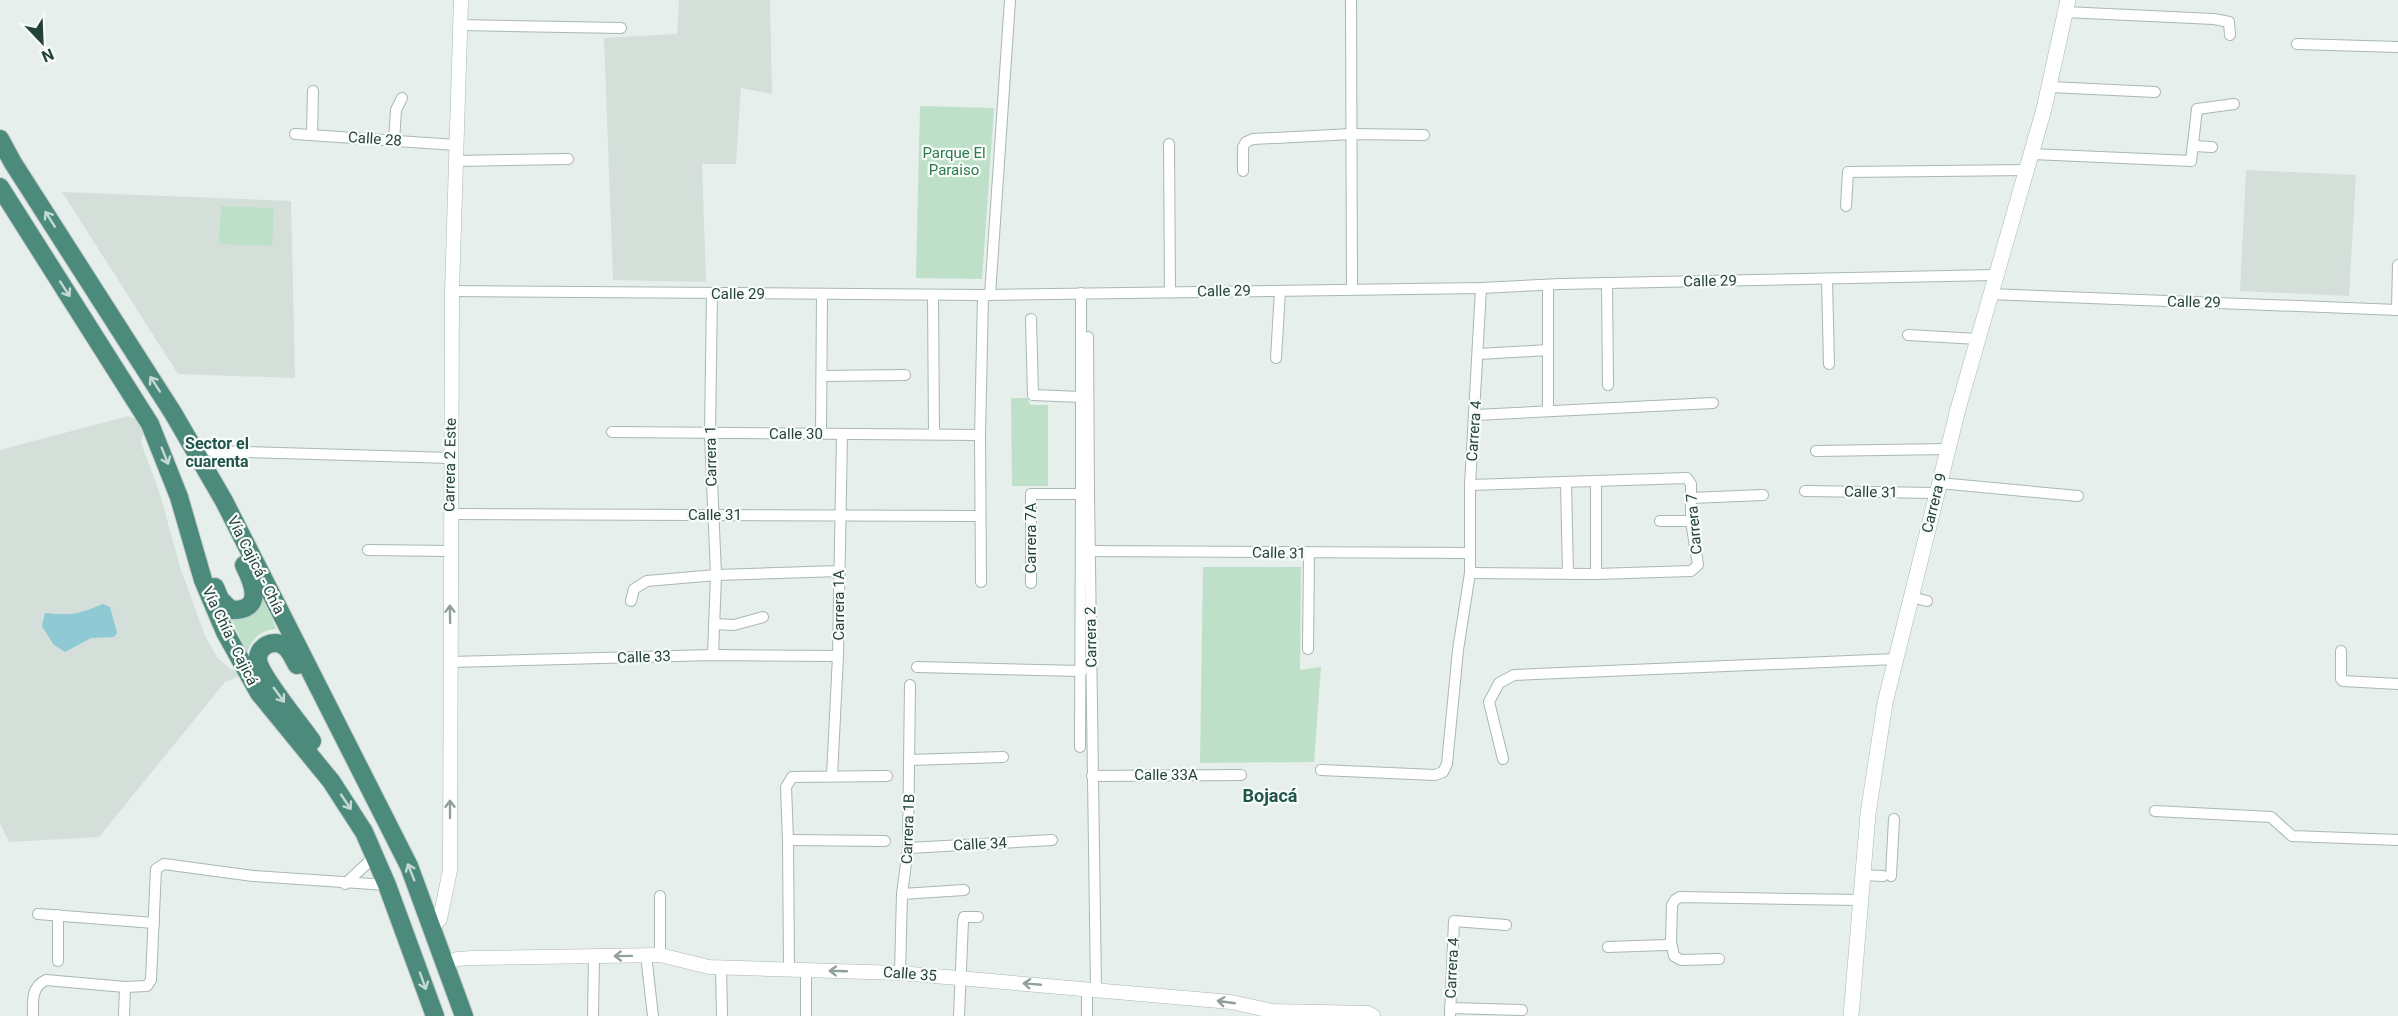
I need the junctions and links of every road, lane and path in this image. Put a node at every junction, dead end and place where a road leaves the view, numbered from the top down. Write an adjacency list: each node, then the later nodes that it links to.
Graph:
1 (461, 0): 5 (street, Carrera 2 Este)
2 (1010, 0): 47 (street)
3 (1351, 0): 16 (street)
4 (2066, 6): 7 (street); 10 (main road, Carrera 9)
5 (460, 25): 6 (street); 22 (street, Carrera 2 Este)
6 (621, 28)
7 (2230, 34)
8 (2297, 44): 9 (street)
9 (2398, 47)
10 (2050, 87): 12 (street); 25 (main road, Carrera 9)
11 (313, 91): 17 (street)
12 (2155, 92)
13 (402, 98): 20 (street)
14 (2234, 104): 23 (street)
15 (295, 134): 17 (street, Calle 28)
16 (1352, 134): 18 (street); 29 (street); 38 (street)
17 (312, 135): 20 (street, Calle 28)
18 (1424, 135)
19 (0, 139): 62 (highway, Vía Cajicá - Chía, one-way to 19)
20 (394, 141): 22 (street, Calle 28)
21 (1169, 144): 41 (street)
22 (456, 145): 27 (street, Carrera 2 Este)
23 (2194, 146): 24 (street); 25 (street)
24 (2212, 147)
25 (2032, 154): 28 (main road, Carrera 9)
26 (568, 159): 27 (street)
27 (456, 161): 39 (street, Carrera 2 Este)
28 (2027, 170): 31 (street); 33 (main road, Carrera 9)
29 (1243, 171)
30 (0, 187): 89 (highway, Vía Chía - Cajicá, one-way to 89)
31 (1846, 206)
32 (2398, 265): 48 (street)
33 (1995, 275): 34 (street, Calle 29); 45 (main road, Carrera 9)
34 (1827, 279): 35 (street, Calle 29); 55 (street)
35 (1607, 283): 36 (street, Calle 29); 58 (street)
36 (1548, 285): 37 (street, Calle 29); 52 (street)
37 (1481, 288): 38 (street, Calle 29); 53 (street, Carrera 4)
38 (1352, 289): 40 (street, Calle 29)
39 (452, 291): 43 (street, Calle 29); 73 (street, Carrera 2 Este)
40 (1280, 291): 41 (street, Calle 29); 54 (street)
41 (1170, 292): 42 (street, Calle 29)
42 (1084, 293): 47 (street, Calle 29); 59 (street); 79 (street)
43 (712, 294): 44 (street, Calle 29); 65 (street, Carrera 1)
44 (822, 294): 46 (street, Calle 29); 57 (street)
45 (1989, 294): 48 (street, Calle 29); 51 (main road, Carrera 9)
46 (933, 295): 47 (street, Calle 29); 68 (street)
47 (986, 295): 69 (street)
48 (2397, 310)
49 (1031, 319): 59 (street)
50 (1908, 335): 51 (street)
51 (1978, 339): 71 (main road, Carrera 9)
52 (1548, 350): 53 (street); 61 (street)
53 (1479, 354): 63 (street, Carrera 4)
54 (1276, 358)
55 (1829, 364)
56 (905, 375): 57 (street)
57 (822, 376): 66 (street)
58 (1608, 385)
59 (1081, 397): 79 (street)
60 (1713, 403): 61 (street)
61 (1548, 411): 63 (street)
62 (173, 413): 70 (highway, Vía Cajicá - Chía); 89 (highway)
63 (1475, 415): 76 (street, Carrera 4)
64 (612, 432): 65 (street, Calle 30)
65 (710, 433): 66 (street, Calle 30); 85 (street, Carrera 1)
66 (821, 434): 67 (street, Calle 30)
67 (842, 434): 68 (street, Calle 30); 84 (street, Carrera 1A)
68 (934, 434): 69 (street, Calle 30)
69 (980, 435): 86 (street)
70 (194, 448): 73 (street); 116 (highway, Vía Cajicá - Chía)
71 (1948, 449): 72 (street); 77 (main road, Carrera 9)
72 (1816, 451)
73 (451, 458): 83 (street, Carrera 2 Este)
74 (1596, 481): 75 (street); 82 (street, Carrera 7); 98 (street)
75 (1566, 482): 76 (street); 97 (street)
76 (1470, 484): 94 (street, Carrera 4)
77 (1938, 488): 78 (street, Calle 31); 81 (street, Calle 31); 110 (main road, Carrera 9)
78 (1805, 491)
79 (1085, 494): 92 (street, Carrera 2); 101 (street, Carrera 7A)
80 (1763, 495): 82 (street)
81 (2078, 496)
82 (1691, 498): 88 (street, Carrera 7)
83 (450, 514): 85 (street, Calle 31); 91 (street, Carrera 2 Este)
84 (840, 515): 85 (street, Calle 31); 86 (street, Calle 31); 95 (street, Carrera 1A)
85 (713, 516): 99 (street, Carrera 1)
86 (981, 516): 100 (street)
87 (1659, 521): 88 (street)
88 (1691, 521): 98 (street, Carrera 7)
89 (193, 546): 126 (highway, Vía Chía - Cajicá)
90 (368, 550): 91 (street)
91 (450, 551): 111 (street, Carrera 2 Este, one-way to 91)
92 (1084, 551): 93 (street, Calle 31); 105 (street, Carrera 2)
93 (1309, 553): 94 (street, Calle 31); 106 (street)
94 (1470, 553): 96 (street, Carrera 4)
95 (839, 571): 99 (street); 109 (street, Carrera 1A)
96 (1470, 573): 97 (street); 121 (street, Carrera 4)
97 (1568, 574): 98 (street)
98 (1596, 574)
99 (716, 575): 102 (street); 104 (street, Carrera 1)
100 (981, 582)
101 (1031, 583)
102 (631, 602)
103 (763, 617): 104 (street)
104 (714, 624): 108 (street, Carrera 1)
105 (1086, 630): 113 (street); 125 (street, Carrera 2)
106 (1308, 649)
107 (2341, 651): 114 (street)
108 (713, 655): 109 (street, Calle 33); 111 (street, Calle 33)
109 (838, 656): 123 (street, Carrera 1A)
110 (1896, 659): 119 (street); 135 (main road, Carrera 9)
111 (450, 662): 147 (street, Carrera 2 Este, one-way to 111)
112 (917, 667): 113 (street)
113 (1082, 671): 117 (street)
114 (2398, 684)
115 (910, 685): 120 (street, Carrera 1B)
116 (333, 713): 126 (highway, one-way to 126); 147 (highway, Vía Cajicá - Chía, one-way to 116)
117 (1080, 747)
118 (1003, 758): 120 (street)
119 (1503, 759)
120 (910, 760): 133 (street, Carrera 1B)
121 (1321, 770)
122 (1241, 775): 125 (street, Calle 33A)
123 (832, 776): 124 (street); 129 (street)
124 (887, 776)
125 (1092, 776): 161 (street, Carrera 2)
126 (331, 781): 134 (highway, Vía Chía - Cajicá, one-way to 134)
127 (2155, 811): 131 (street)
128 (1894, 819): 135 (street)
129 (788, 840): 132 (street); 156 (street)
130 (1052, 840): 133 (street, Calle 34)
131 (2398, 840)
132 (885, 841)
133 (908, 848): 139 (street, Carrera 1B)
134 (375, 856): 136 (street); 137 (highway, Vía Chía - Cajicá)
135 (1861, 874): 141 (main road, Carrera 9)
136 (345, 884): 137 (street); 145 (street)
137 (387, 885): 166 (highway, Vía Chía - Cajicá, one-way to 166)
138 (964, 890): 139 (street)
139 (902, 894): 158 (street, Carrera 1B)
140 (660, 896): 150 (street)
141 (1860, 900): 148 (street); 175 (main road, Carrera 9)
142 (38, 914): 143 (street)
143 (58, 915): 145 (street); 153 (street)
144 (978, 917): 159 (street)
145 (154, 923): 160 (street)
146 (1506, 925): 163 (street, Carrera 4)
147 (433, 927): 154 (highway, Vía Cajicá - Chía)
148 (1671, 942): 149 (street); 152 (street)
149 (1608, 947)
150 (653, 955): 151 (street, Calle 35, one-way to 151); 155 (street, Calle 35); 169 (street)
151 (594, 956): 154 (street, Calle 35); 168 (street)
152 (1719, 959)
153 (58, 961)
154 (446, 963): 167 (highway, Vía Cajicá - Chía)
155 (721, 968): 156 (street, Calle 35); 170 (street)
156 (789, 969): 157 (street, Calle 35)
157 (806, 970): 158 (street, Calle 35, one-way to 157); 171 (street)
158 (900, 974): 159 (street, Calle 35)
159 (959, 978): 161 (street, Calle 35, one-way to 159); 172 (street)
160 (124, 987): 164 (street); 165 (street)
161 (1091, 989): 173 (street, Carrera 2); 174 (street, Calle 35, one-way to 161)
162 (1522, 1010): 163 (street)
163 (1450, 1012)
164 (33, 1016)
165 (124, 1016)
166 (435, 1016)
167 (464, 1016)
168 (593, 1016)
169 (653, 1016)
170 (722, 1016)
171 (806, 1016)
172 (959, 1016)
173 (1087, 1016)
174 (1373, 1016)
175 (1851, 1016)

